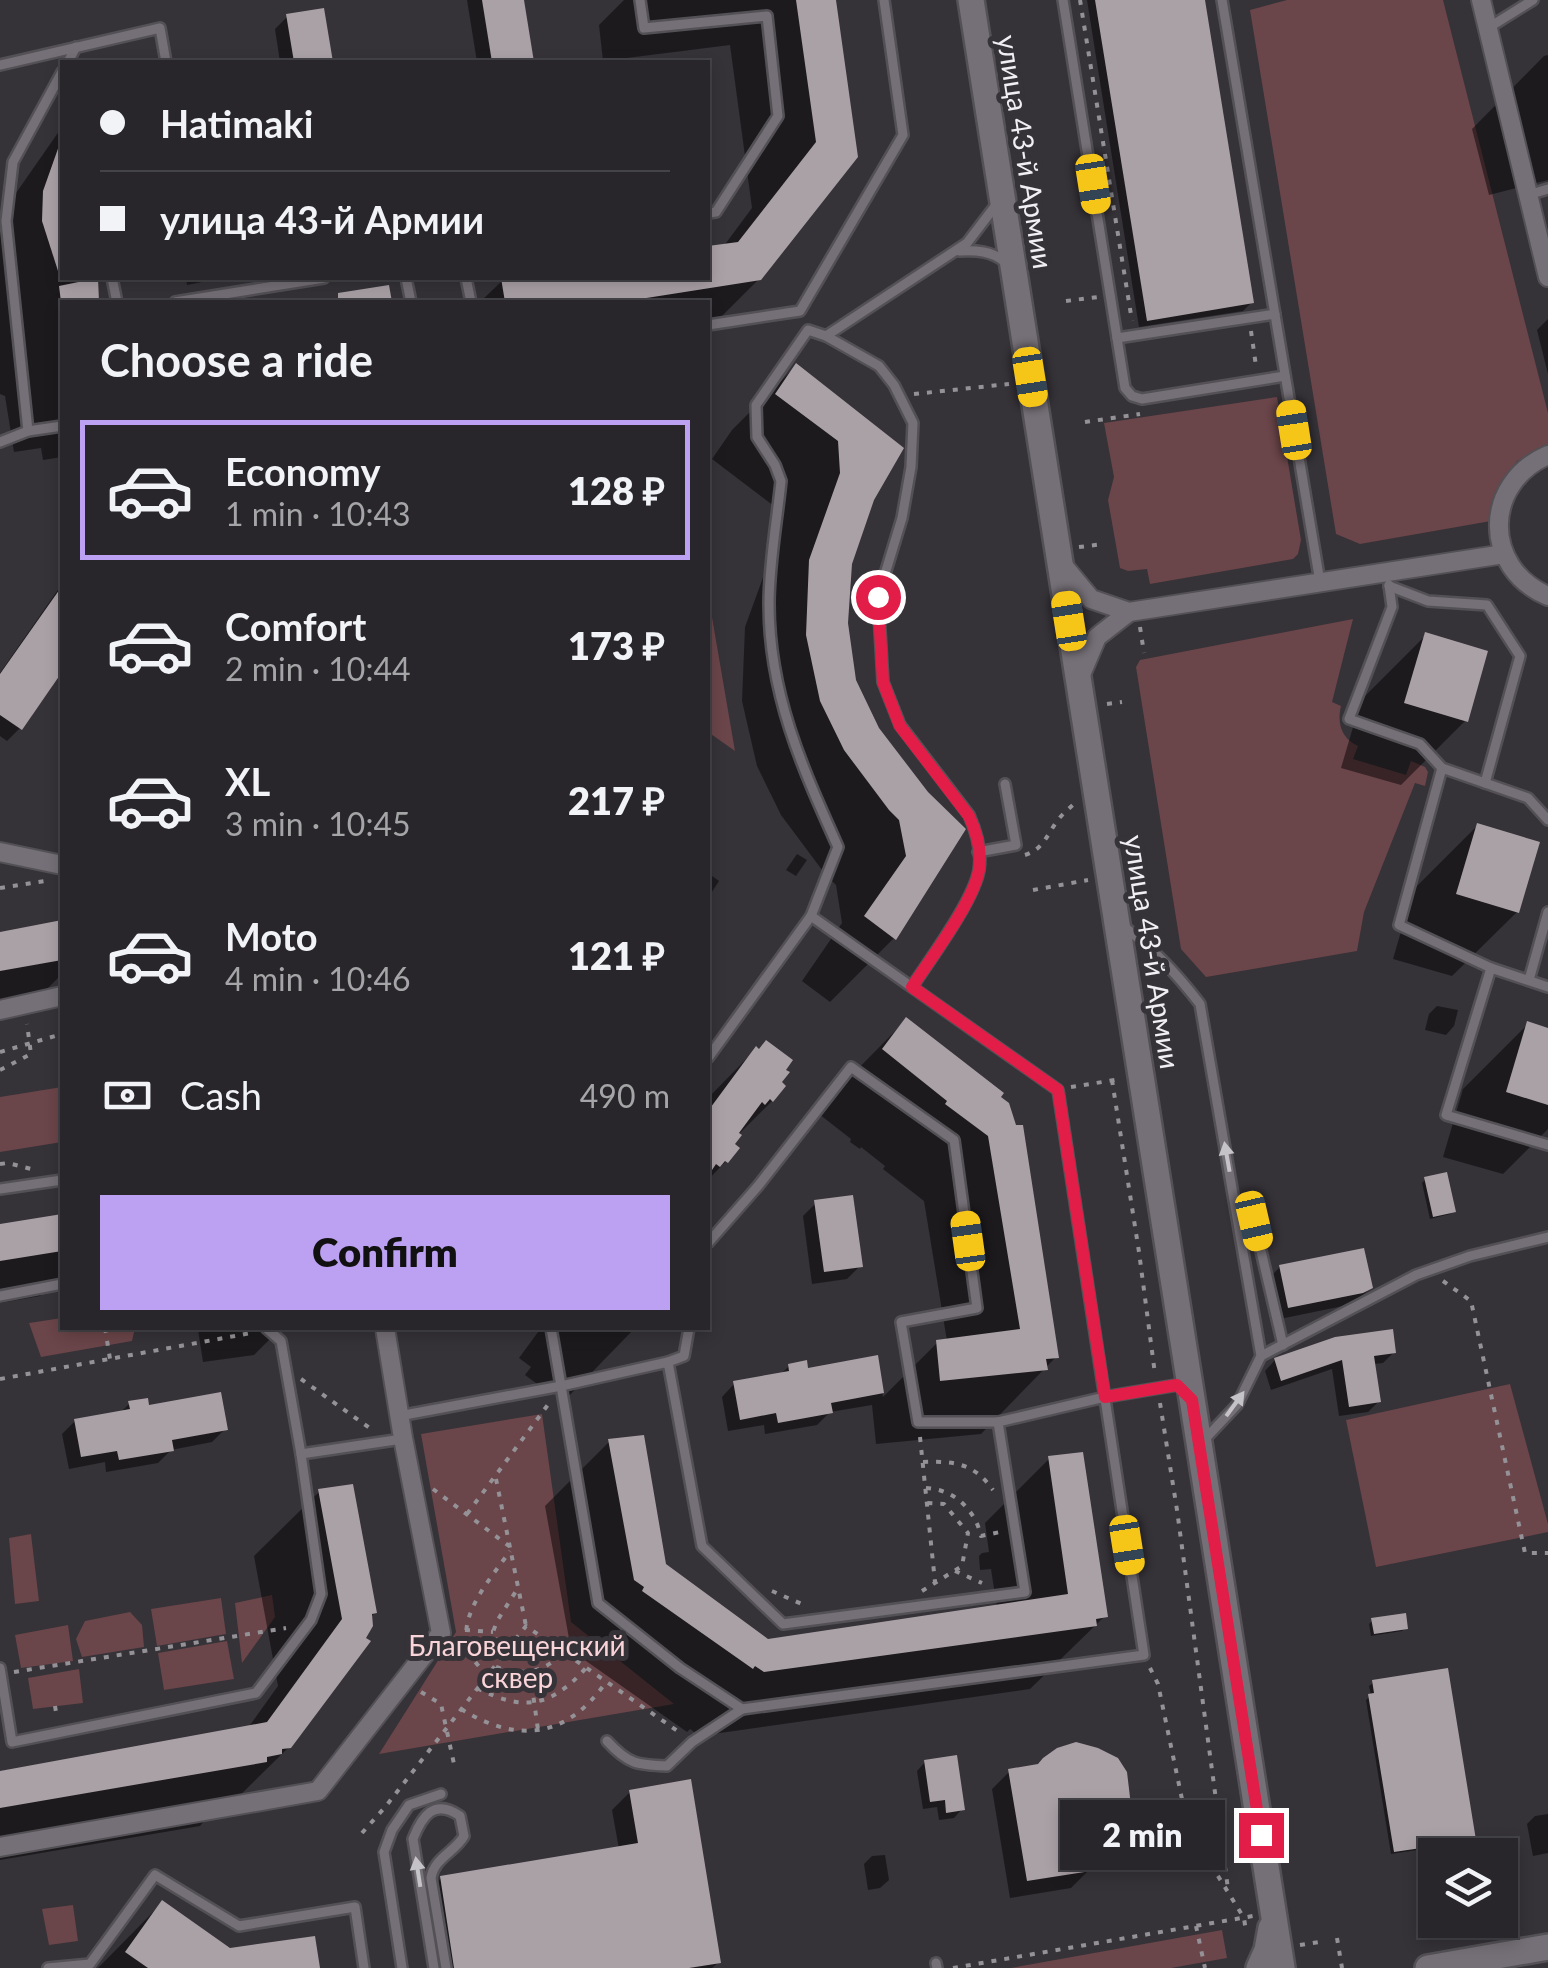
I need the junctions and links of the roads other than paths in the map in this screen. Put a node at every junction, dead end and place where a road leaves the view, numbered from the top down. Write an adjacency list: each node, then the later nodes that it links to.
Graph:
1 (640, 0): 17 (lane)
2 (884, 0): 23 (lane)
3 (970, 0): 16 (main road, улица 43-й Армии)
4 (1063, 0): 28 (lane)
5 (1222, 0): 24 (lane)
6 (1481, 0): 8 (street)
7 (1532, 0): 8 (lane)
8 (1488, 28): 15 (street)
9 (76, 47): 10 (lane); 11 (lane); 12 (lane)
10 (69, 60)
11 (166, 60)
12 (0, 65)
13 (60, 76): 31 (lane)
14 (1548, 188): 15 (lane)
15 (1528, 195): 20 (street)
16 (1002, 197): 18 (lane); 19 (main road, улица 43-й Армии)
17 (710, 213)
18 (956, 251): 19 (lane); 27 (lane)
19 (1013, 269): 35 (main road, улица 43-й Армии)
20 (1548, 277)
21 (312, 280): 22 (lane)
22 (187, 300)
23 (800, 311): 25 (lane); 26 (lane)
24 (1274, 314): 28 (lane); 29 (lane)
25 (710, 325)
26 (808, 330): 27 (lane); 49 (lane)
27 (826, 336): 46 (lane)
28 (1117, 338): 29 (lane)
29 (1285, 376): 37 (lane)
30 (60, 426): 31 (lane)
31 (28, 431): 32 (lane)
32 (0, 442)
33 (1548, 454): 34 (street)
34 (1504, 554): 36 (street); 38 (street)
35 (1059, 562): 39 (street); 40 (main road, улица 43-й Армии)
36 (1388, 579): 37 (street); 41 (lane); 42 (lane)
37 (1320, 582): 39 (street)
38 (1548, 596)
39 (1129, 612): 40 (street)
40 (1078, 681): 50 (main road, улица 43-й Армии)
41 (1442, 768): 42 (lane); 51 (lane)
42 (1485, 783): 44 (lane)
43 (1005, 784): 46 (lane)
44 (1548, 820)
45 (0, 852): 47 (street)
46 (978, 852): 54 (lane)
47 (60, 866)
48 (1548, 912): 52 (lane)
49 (812, 916): 54 (lane); 57 (lane)
50 (1116, 921): 71 (lane, one-way to 50); 73 (main road, улица 43-й Армии)
51 (1490, 968): 52 (lane); 58 (lane)
52 (1530, 980): 53 (lane)
53 (1548, 986)
54 (912, 987): 75 (lane)
55 (60, 996): 56 (street)
56 (0, 1010)
57 (710, 1055)
58 (1548, 1145)
59 (60, 1180): 60 (lane)
60 (0, 1189)
61 (1254, 1221): 70 (lane)
62 (1548, 1236): 70 (lane)
63 (710, 1241): 77 (lane)
64 (60, 1284): 65 (lane)
65 (0, 1296)
66 (267, 1330): 80 (lane)
67 (384, 1330): 76 (street)
68 (551, 1330): 74 (lane)
69 (689, 1330): 72 (lane)
70 (1283, 1345): 71 (lane)
71 (1261, 1356): 79 (lane, one-way to 71)
72 (668, 1362): 74 (lane); 77 (lane)
73 (1185, 1383): 75 (lane); 79 (main road, улица 43-й Армии)
74 (561, 1386): 76 (lane); 82 (lane)
75 (1105, 1397): 77 (lane); 82 (lane)
76 (399, 1416): 78 (street)
77 (998, 1422)
78 (395, 1440): 80 (lane); 85 (street)
79 (1199, 1444): 86 (main road, улица 43-й Армии)
80 (300, 1454): 81 (lane)
81 (0, 1670)
82 (742, 1708): 83 (lane)
83 (607, 1742)
84 (441, 1794): 91 (lane)
85 (0, 1848)
86 (1267, 1914): 94 (main road, улица 43-й Армии); 95 (main road, улица 43-й Армии)
87 (1548, 1947): 96 (main road)
88 (92, 1967): 89 (lane); 90 (lane)
89 (48, 1968)
90 (364, 1968)
91 (402, 1968)
92 (434, 1968): 93 (lane, one-way to 93)
93 (446, 1968)
94 (1260, 1968)
95 (1282, 1968)
96 (1428, 1968)

